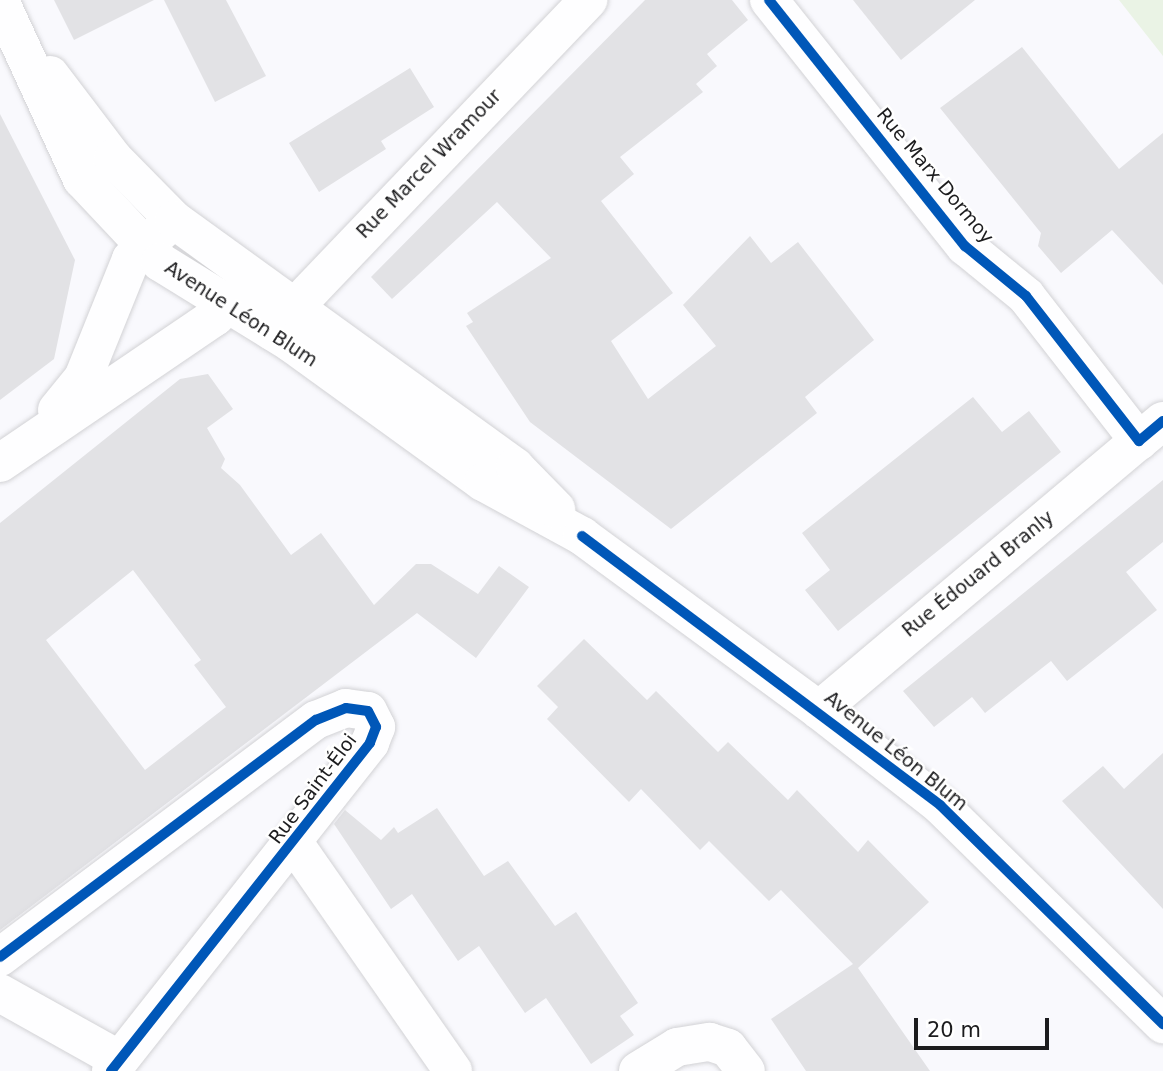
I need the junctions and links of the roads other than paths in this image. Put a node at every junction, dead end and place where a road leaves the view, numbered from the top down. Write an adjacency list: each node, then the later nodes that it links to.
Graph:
1 (588, 0): 8 (street, Rue Marcel Wramour)
2 (769, 0): 9 (street, Rue Marx Dormoy)
3 (0, 1): 4 (street, Avenue Léon Blum); 5 (street, Avenue Léon Blum)
4 (174, 220): 5 (street); 6 (street, Avenue Léon Blum)
5 (143, 246): 7 (street, Avenue Léon Blum); 10 (street)
6 (256, 278): 7 (street); 8 (street, Avenue Léon Blum)
7 (229, 305): 8 (street, Avenue Léon Blum); 10 (street)
8 (283, 318): 11 (street, Avenue Léon Blum)
9 (1151, 431): 11 (street, Rue Édouard Branly)
10 (15, 452)
11 (819, 710): 15 (street, Avenue Léon Blum)
12 (294, 844): 13 (street, Rue Saint-Éloi); 16 (street, Rue Saint-Éloi); 17 (street, Rue Saint-Éloi)
13 (0, 957)
14 (0, 993): 16 (street)
15 (1163, 1024)
16 (116, 1065)
17 (453, 1071)
18 (638, 1071): 19 (street)
19 (746, 1071)

